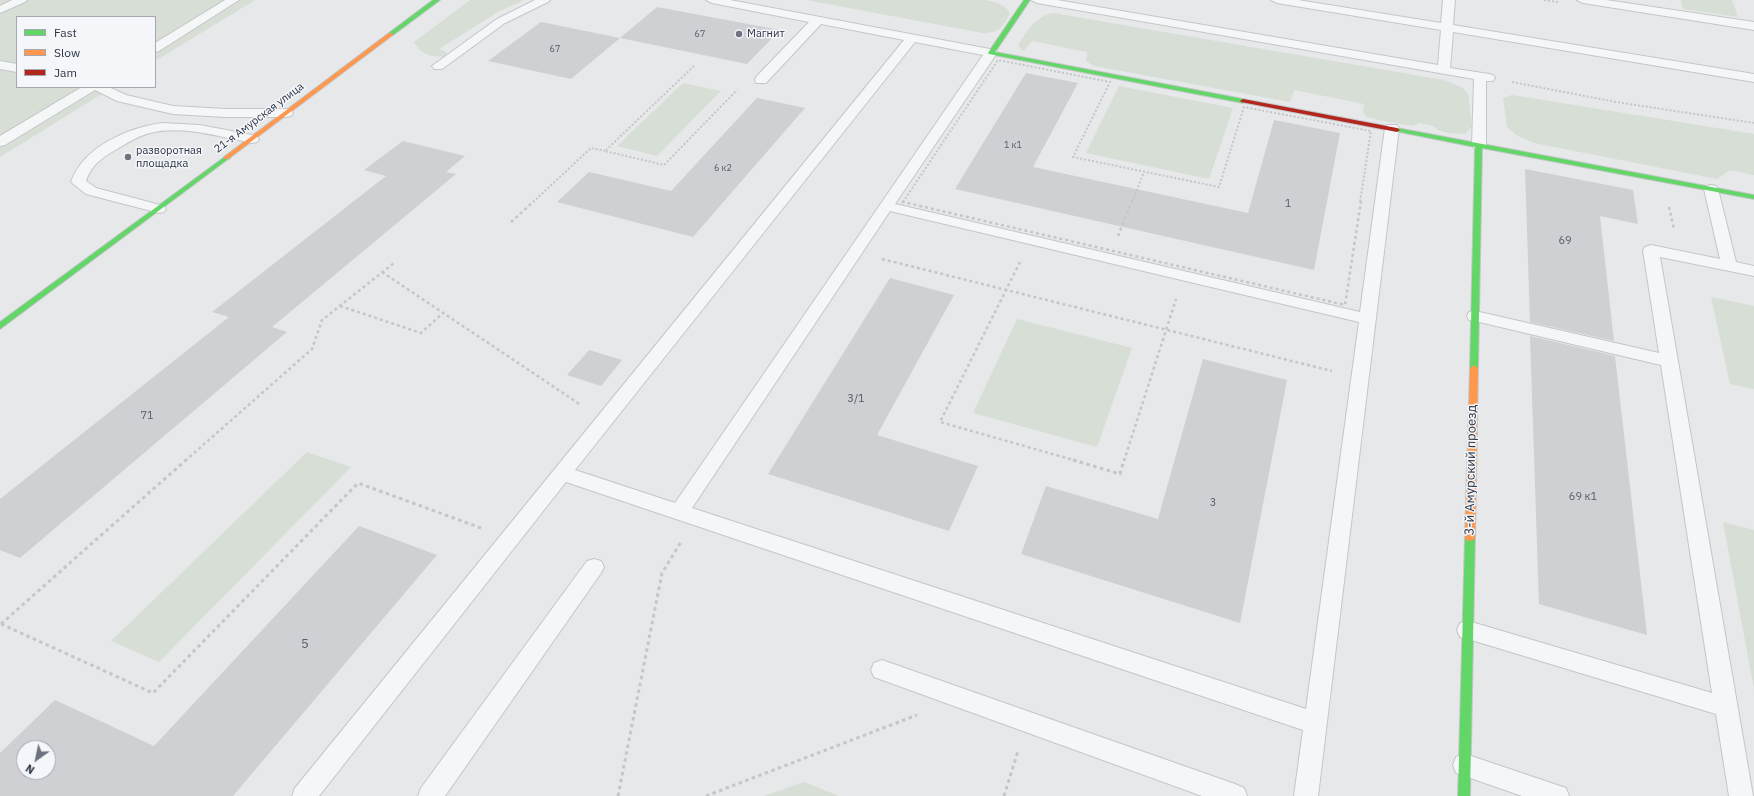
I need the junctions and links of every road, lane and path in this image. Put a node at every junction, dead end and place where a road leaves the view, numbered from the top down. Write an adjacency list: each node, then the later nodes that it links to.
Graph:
1 (21, 0): 13 (lane)
2 (233, 0): 18 (lane)
3 (437, 0): 31 (street, 21-я Амурская улица)
4 (544, 0): 21 (lane)
5 (712, 0): 14 (lane)
6 (1026, 0): 19 (street)
7 (1037, 0): 24 (lane)
8 (1277, 0): 11 (lane)
9 (1449, 0): 16 (lane)
10 (1583, 0): 12 (lane)
11 (1339, 5): 16 (lane)
12 (1648, 5): 15 (lane)
13 (0, 10)
14 (818, 20): 17 (lane); 27 (lane)
15 (1754, 26)
16 (1447, 28): 24 (lane); 26 (lane)
17 (912, 38): 19 (lane); 65 (lane)
18 (156, 47)
19 (991, 53): 33 (street); 42 (lane)
20 (0, 64): 23 (lane)
21 (438, 66)
22 (694, 66): 37 (path)
23 (16, 68)
24 (1444, 70): 25 (lane)
25 (1484, 78): 32 (path); 36 (lane)
26 (1754, 78)
27 (761, 80)
28 (89, 88): 35 (lane)
29 (101, 88): 31 (lane)
30 (738, 89): 37 (path)
31 (286, 113): 34 (street, 21-я Амурская улица)
32 (1754, 123)
33 (1392, 128): 36 (street); 60 (lane)
34 (252, 139): 43 (street, 21-я Амурская улица); 43 (lane)
35 (0, 142)
36 (1479, 145): 39 (street); 59 (street, 3-й Амурский проезд)
37 (605, 151): 44 (path)
38 (1144, 172): 46 (path); 49 (path); 49 (path)
39 (1710, 189): 40 (street); 52 (lane)
40 (1754, 197)
41 (1668, 202): 45 (path)
42 (886, 206): 47 (lane); 50 (lane)
43 (158, 209): 61 (street, 21-я Амурская улица)
44 (511, 222)
45 (1674, 233)
46 (1118, 237)
47 (1031, 240): 55 (lane); 56 (path)
48 (1115, 244): 49 (path)
49 (1112, 251)
50 (855, 253): 56 (path); 67 (lane)
51 (394, 263): 54 (path)
52 (1729, 266): 53 (lane); 63 (lane)
53 (1754, 271)
54 (382, 272): 57 (path); 58 (path)
55 (1184, 276): 60 (lane); 62 (path)
56 (1006, 290): 62 (path); 62 (path)
57 (340, 306): 58 (path); 70 (path)
58 (443, 313): 65 (path)
59 (1475, 316): 63 (lane); 71 (street, 3-й Амурский проезд)
60 (1367, 319): 64 (lane)
61 (0, 326)
62 (1166, 330): 64 (path)
63 (1669, 361): 74 (lane)
64 (1360, 378): 76 (lane)
65 (605, 420): 66 (lane)
66 (562, 473): 67 (lane); 68 (lane)
67 (687, 515): 76 (lane); 80 (path)
68 (510, 538): 70 (path); 78 (lane)
69 (594, 567): 79 (lane)
70 (1, 624)
71 (1468, 630): 74 (lane); 77 (street, 3-й Амурский проезд)
72 (882, 670): 73 (lane)
73 (960, 698): 75 (lane); 81 (path)
74 (1726, 707): 87 (lane)
75 (1027, 722): 82 (path); 83 (lane)
76 (1315, 723): 84 (lane)
77 (1465, 765): 85 (street, 3-й Амурский проезд); 86 (lane)
78 (304, 796)
79 (430, 796)
80 (618, 796)
81 (706, 796)
82 (1004, 796)
83 (1235, 796)
84 (1306, 796)
85 (1464, 796)
86 (1557, 796)
87 (1741, 796)

